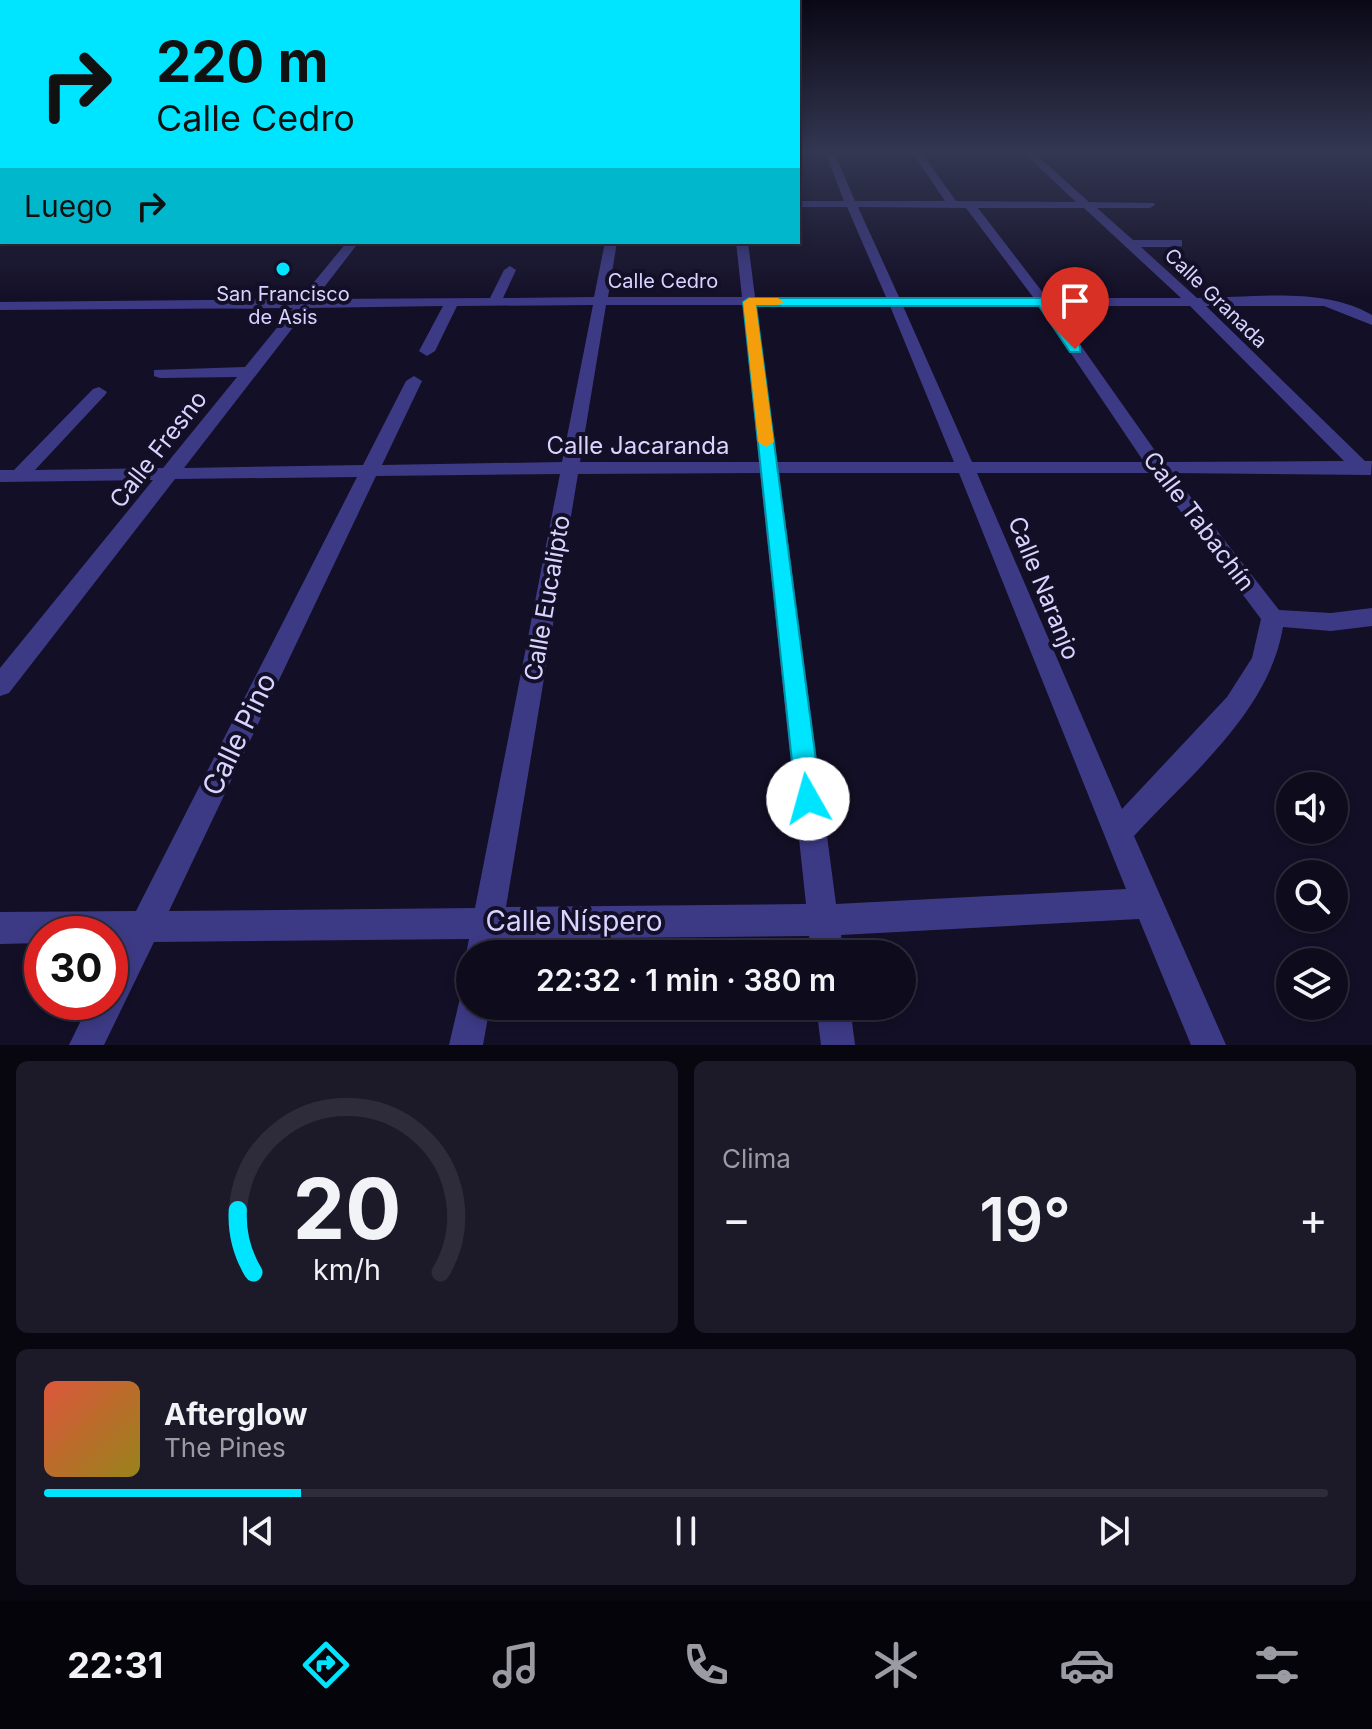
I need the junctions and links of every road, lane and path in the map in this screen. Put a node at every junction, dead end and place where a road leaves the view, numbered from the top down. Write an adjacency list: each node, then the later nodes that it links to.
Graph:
1 (848, 201): 5 (street, Calle Naranjo)
2 (957, 201): 6 (street, Calle Tabachín)
3 (1080, 201): 7 (street, Calle Granada)
4 (800, 204): 5 (street)
5 (849, 204): 6 (street); 16 (street, Calle Naranjo)
6 (960, 204): 7 (street); 20 (street, Calle Tabachín)
7 (1085, 205): 8 (street); 13 (street, Calle Granada)
8 (1150, 205)
9 (1178, 243): 13 (street)
10 (351, 244): 22 (street, Calle Fresno)
11 (611, 244): 15 (street, Calle Eucalipto)
12 (742, 244): 19 (street)
13 (1129, 244): 17 (street, Calle Granada)
14 (510, 270): 21 (street)
15 (601, 301): 19 (street, Calle Cedro); 21 (street, Calle Cedro); 31 (street, Calle Eucalipto)
16 (896, 301): 19 (street, Calle Cedro); 20 (street, Calle Cedro); 32 (street, Calle Naranjo)
17 (1193, 301): 20 (street, Calle Cedro); 24 (street, Calle Cedro); 35 (street, Calle Granada)
18 (452, 302): 21 (street, Calle Cedro); 22 (street, Calle Cedro); 25 (street)
19 (749, 302): 33 (street)
20 (1043, 302): 30 (street, Calle Tabachín)
21 (494, 303)
22 (303, 305): 23 (street, Calle Cedro); 26 (street, Calle Fresno)
23 (0, 306)
24 (1372, 321)
25 (427, 351)
26 (249, 372): 27 (street); 36 (street, Calle Fresno)
27 (160, 373)
28 (414, 381): 34 (street, Calle Pino)
29 (99, 392): 37 (street)
30 (1156, 465): 32 (street, Calle Jacaranda); 35 (street, Calle Jacaranda); 39 (street, Calle Tabachín)
31 (571, 468): 33 (street, Calle Jacaranda); 34 (street, Calle Jacaranda); 44 (street, Calle Eucalipto)
32 (966, 468): 33 (street, Calle Jacaranda); 41 (street, Calle Naranjo)
33 (770, 469): 43 (street)
34 (367, 470): 36 (street, Calle Jacaranda); 45 (street, Calle Pino)
35 (1368, 471)
36 (171, 472): 37 (street, Calle Jacaranda); 40 (street, Calle Fresno)
37 (9, 476)
38 (1372, 617): 39 (street)
39 (1273, 618): 41 (street)
40 (0, 686)
41 (1117, 834): 42 (street, Calle Naranjo)
42 (1147, 903): 43 (street, Calle Níspero); 56 (street, Calle Naranjo)
43 (823, 920): 44 (street, Calle Níspero); 48 (street)
44 (488, 921): 45 (street, Calle Níspero); 47 (street, Calle Eucalipto)
45 (145, 926): 46 (street, Calle Níspero); 49 (street, Calle Pino)
46 (0, 928)
47 (485, 940)
48 (825, 940)
49 (128, 961)
50 (99, 1020): 53 (street, Calle Pino)
51 (470, 1020): 54 (street)
52 (835, 1020): 55 (street)
53 (86, 1045)
54 (466, 1045)
55 (838, 1045)
56 (1209, 1045)

